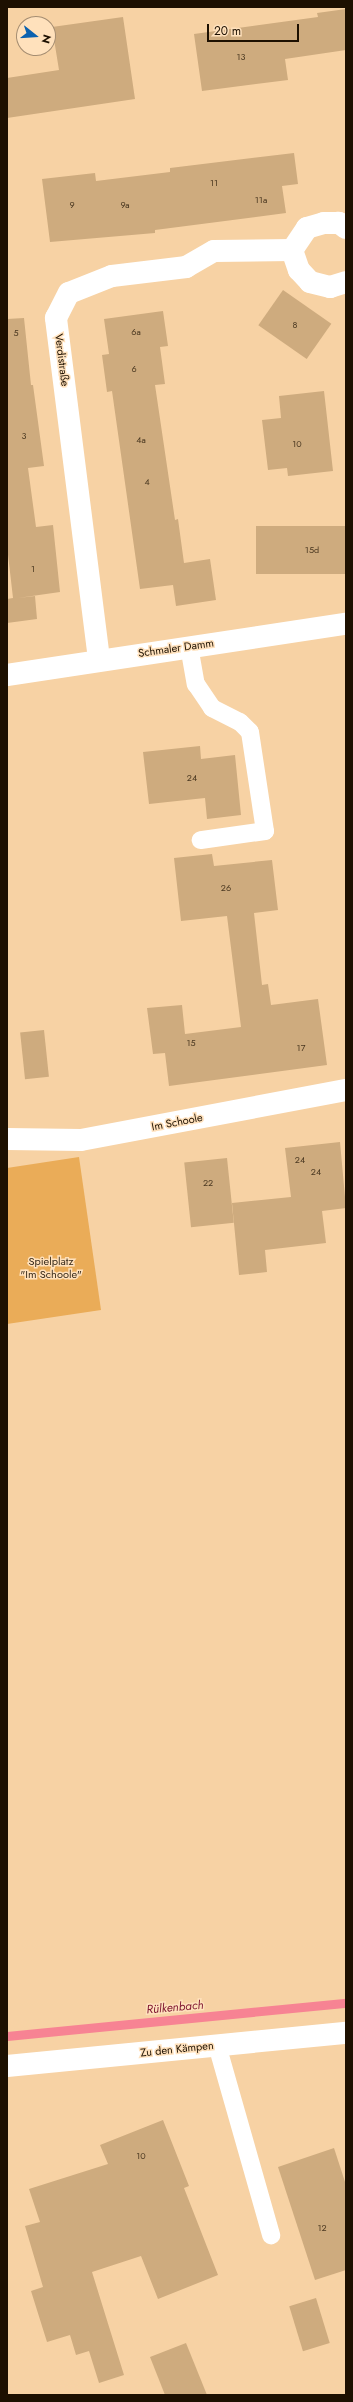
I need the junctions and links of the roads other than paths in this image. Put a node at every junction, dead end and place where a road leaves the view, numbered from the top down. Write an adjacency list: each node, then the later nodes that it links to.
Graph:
1 (346, 228): 2 (street)
2 (292, 250): 3 (street); 6 (street, Verdistraße)
3 (346, 282)
4 (346, 624): 5 (street, Schmaler Damm)
5 (189, 646): 6 (street, Schmaler Damm); 8 (lane)
6 (99, 659): 7 (street, Schmaler Damm)
7 (7, 675)
8 (201, 840)
9 (346, 1090): 10 (street, Im Schoole)
10 (7, 1139)
11 (346, 2033): 12 (street, Zu den Kämpen)
12 (217, 2045): 13 (street, Zu den Kämpen); 14 (lane)
13 (7, 2066)
14 (271, 2235)

